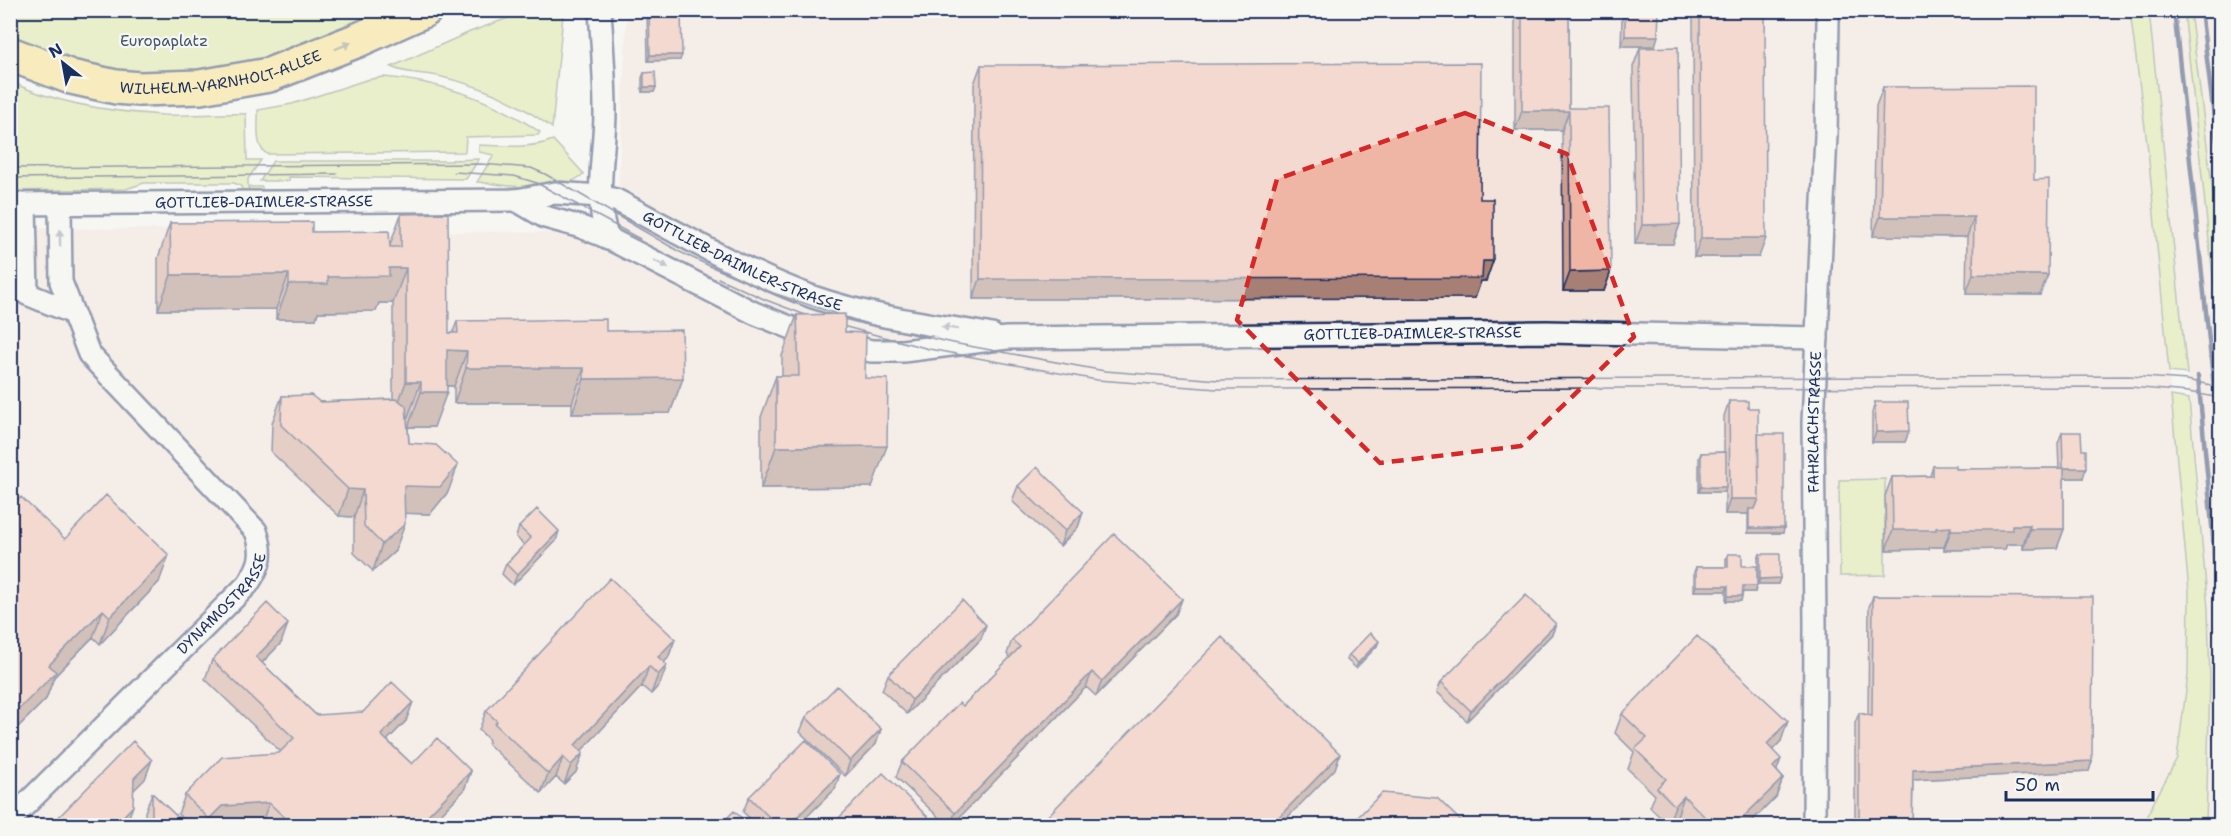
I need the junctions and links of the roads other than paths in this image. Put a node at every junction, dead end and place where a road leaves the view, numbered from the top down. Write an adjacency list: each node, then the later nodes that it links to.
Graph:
1 (425, 10): 4 (main road, WILHELM-VARNHOLT-ALLEE, one-way to 1)
2 (600, 10): 5 (street)
3 (1829, 14): 15 (street, FAHRLACHSTRASSE)
4 (10, 54)
5 (600, 196): 6 (street, GOTTLIEB-DAIMLER-STRASSE); 9 (street); 13 (street, GOTTLIEB-DAIMLER-STRASSE)
6 (516, 200): 8 (street, GOTTLIEB-DAIMLER-STRASSE); 9 (street, GOTTLIEB-DAIMLER-STRASSE)
7 (18, 205): 8 (street, GOTTLIEB-DAIMLER-STRASSE); 11 (street)
8 (60, 205): 10 (street, DYNAMOSTRASSE, one-way to 8)
9 (608, 239): 16 (street, GOTTLIEB-DAIMLER-STRASSE, one-way to 16)
10 (61, 282): 11 (street); 12 (street, DYNAMOSTRASSE)
11 (41, 299): 12 (street)
12 (71, 312): 17 (street, DYNAMOSTRASSE)
13 (888, 318): 14 (street, GOTTLIEB-DAIMLER-STRASSE, one-way to 13); 16 (street)
14 (1007, 338): 15 (street, GOTTLIEB-DAIMLER-STRASSE); 16 (street, GOTTLIEB-DAIMLER-STRASSE)
15 (1817, 338): 18 (street, FAHRLACHSTRASSE)
16 (871, 351)
17 (10, 820)
18 (1814, 825)

